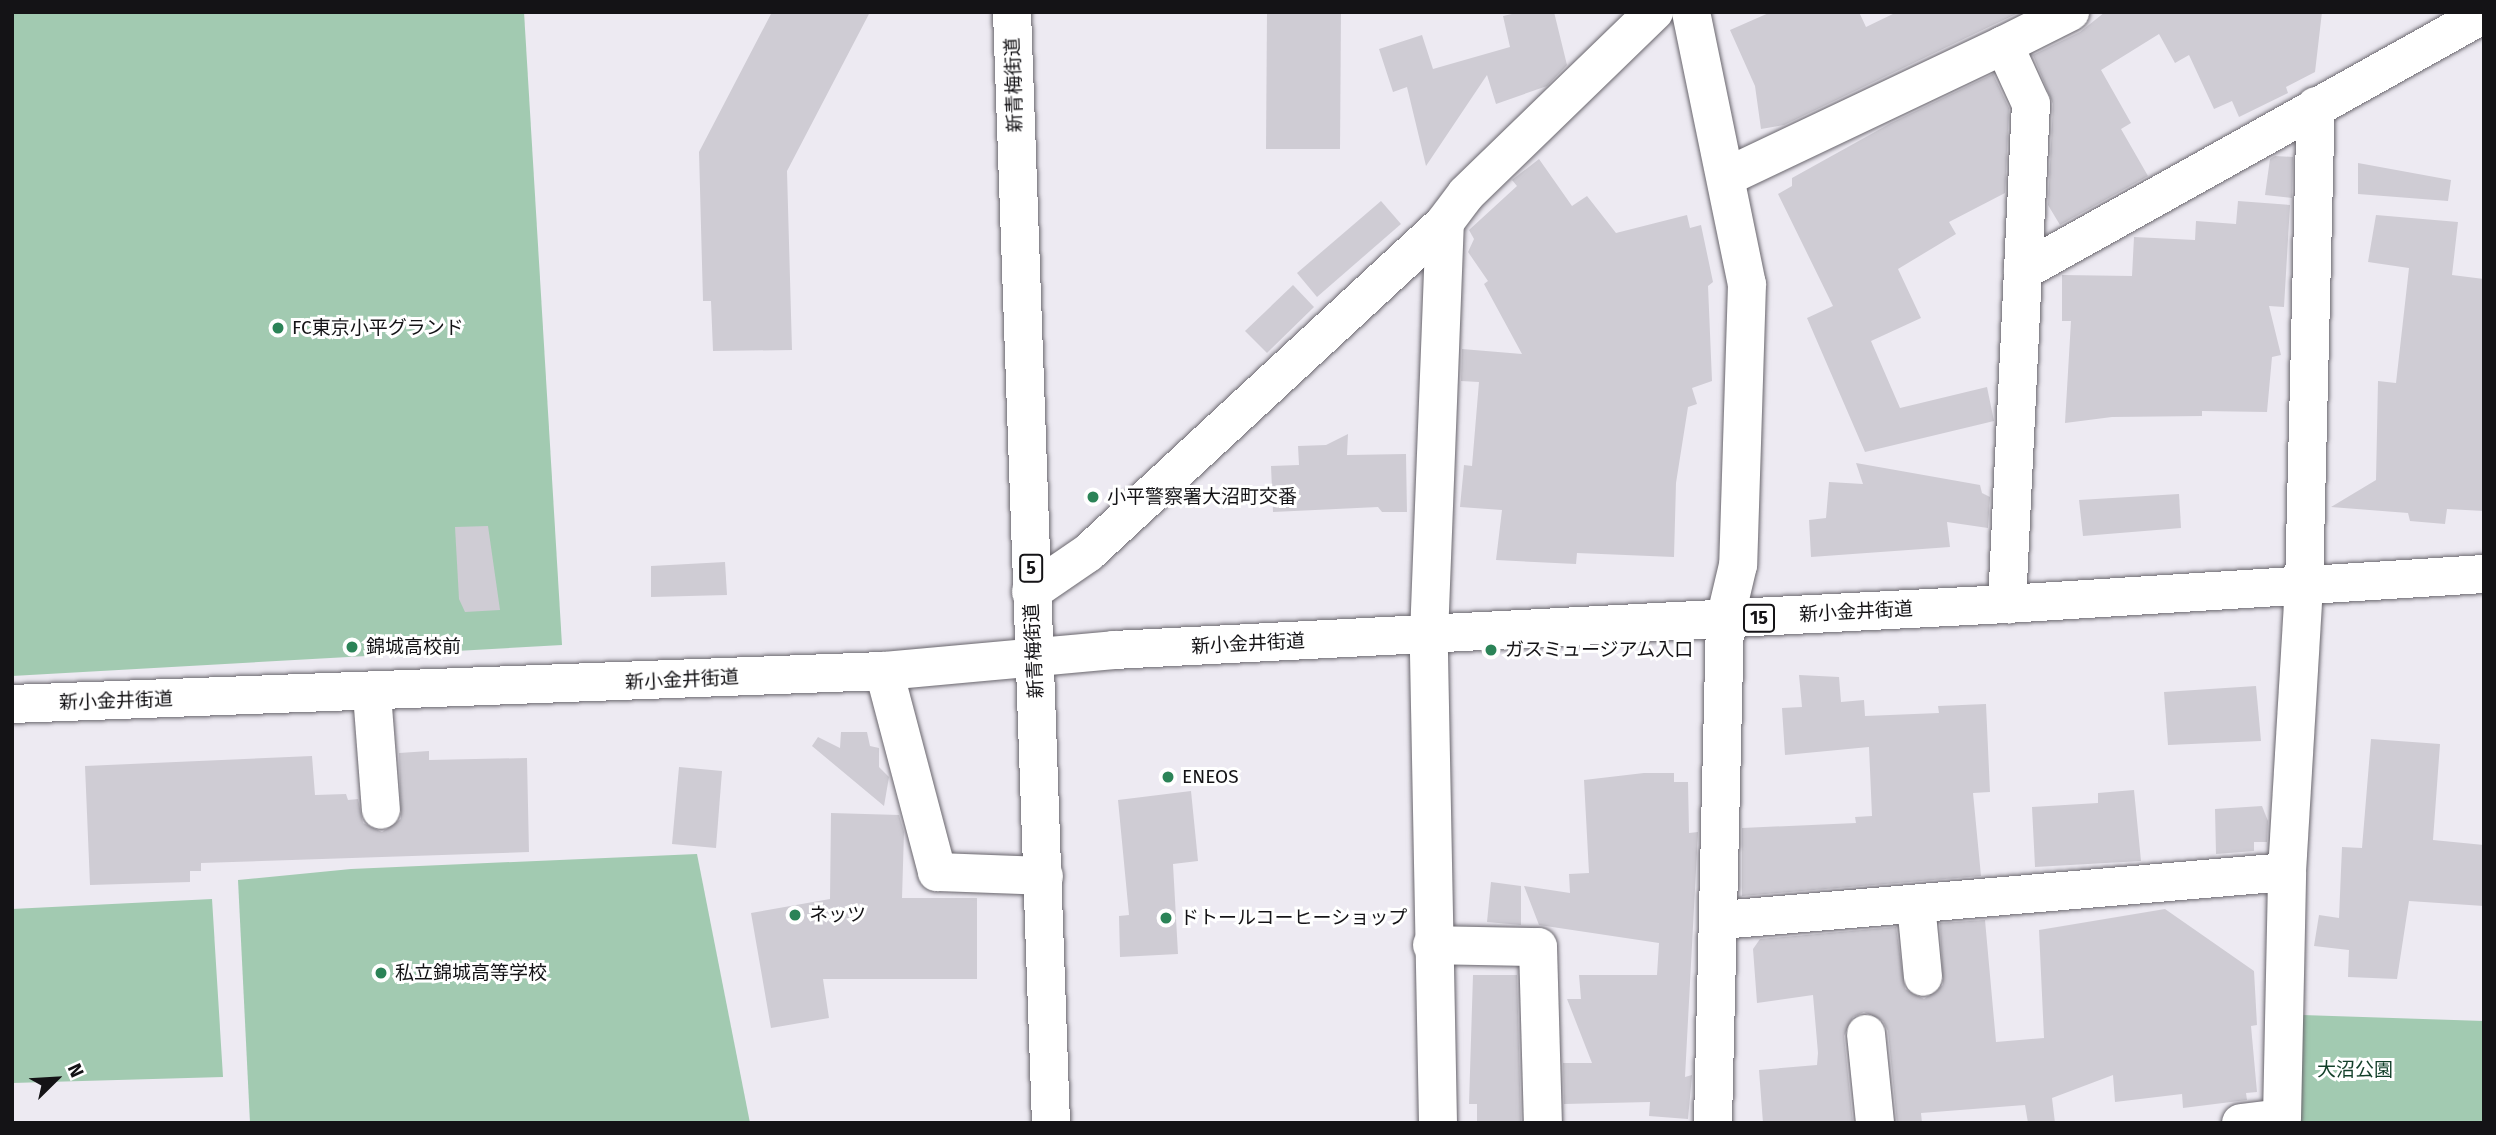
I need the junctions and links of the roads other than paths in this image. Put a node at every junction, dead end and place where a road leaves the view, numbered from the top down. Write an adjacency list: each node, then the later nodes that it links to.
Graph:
1 (1012, 12): 13 (street, 新青梅街道 / 5)
2 (1654, 12): 9 (street)
3 (2070, 12): 6 (street)
4 (1697, 14): 8 (street)
5 (2484, 14): 7 (street)
6 (2004, 45): 8 (street); 10 (street)
7 (2316, 106): 10 (street); 12 (street)
8 (1726, 177): 15 (street)
9 (1445, 222): 13 (street); 16 (street)
10 (2023, 271): 14 (street)
11 (2484, 574): 12 (street, 新小金井街道 / 15)
12 (2304, 586): 14 (street, 新小金井街道 / 15); 22 (street)
13 (1031, 592): 17 (street, 新青梅街道 / 5)
14 (2007, 604): 15 (street, 新小金井街道 / 15)
15 (1725, 620): 16 (street, 新小金井街道 / 15); 25 (street)
16 (1429, 636): 17 (street, 新小金井街道 / 15); 26 (street)
17 (1035, 657): 18 (street, 新小金井街道); 23 (street, 新青梅街道 / 5)
18 (884, 671): 19 (street, 新小金井街道); 23 (street)
19 (372, 694): 20 (street, 新小金井街道); 21 (street)
20 (12, 704)
21 (381, 810)
22 (2287, 872): 24 (street); 34 (street)
23 (1044, 876): 29 (street, 新青梅街道 / 5)
24 (1916, 904): 25 (street); 27 (street)
25 (1721, 920): 32 (street)
26 (1432, 946): 30 (street); 31 (street)
27 (1923, 977)
28 (1866, 1034): 33 (street)
29 (1051, 1123)
30 (1438, 1123)
31 (1544, 1123)
32 (1713, 1123)
33 (1875, 1123)
34 (2242, 1123)

